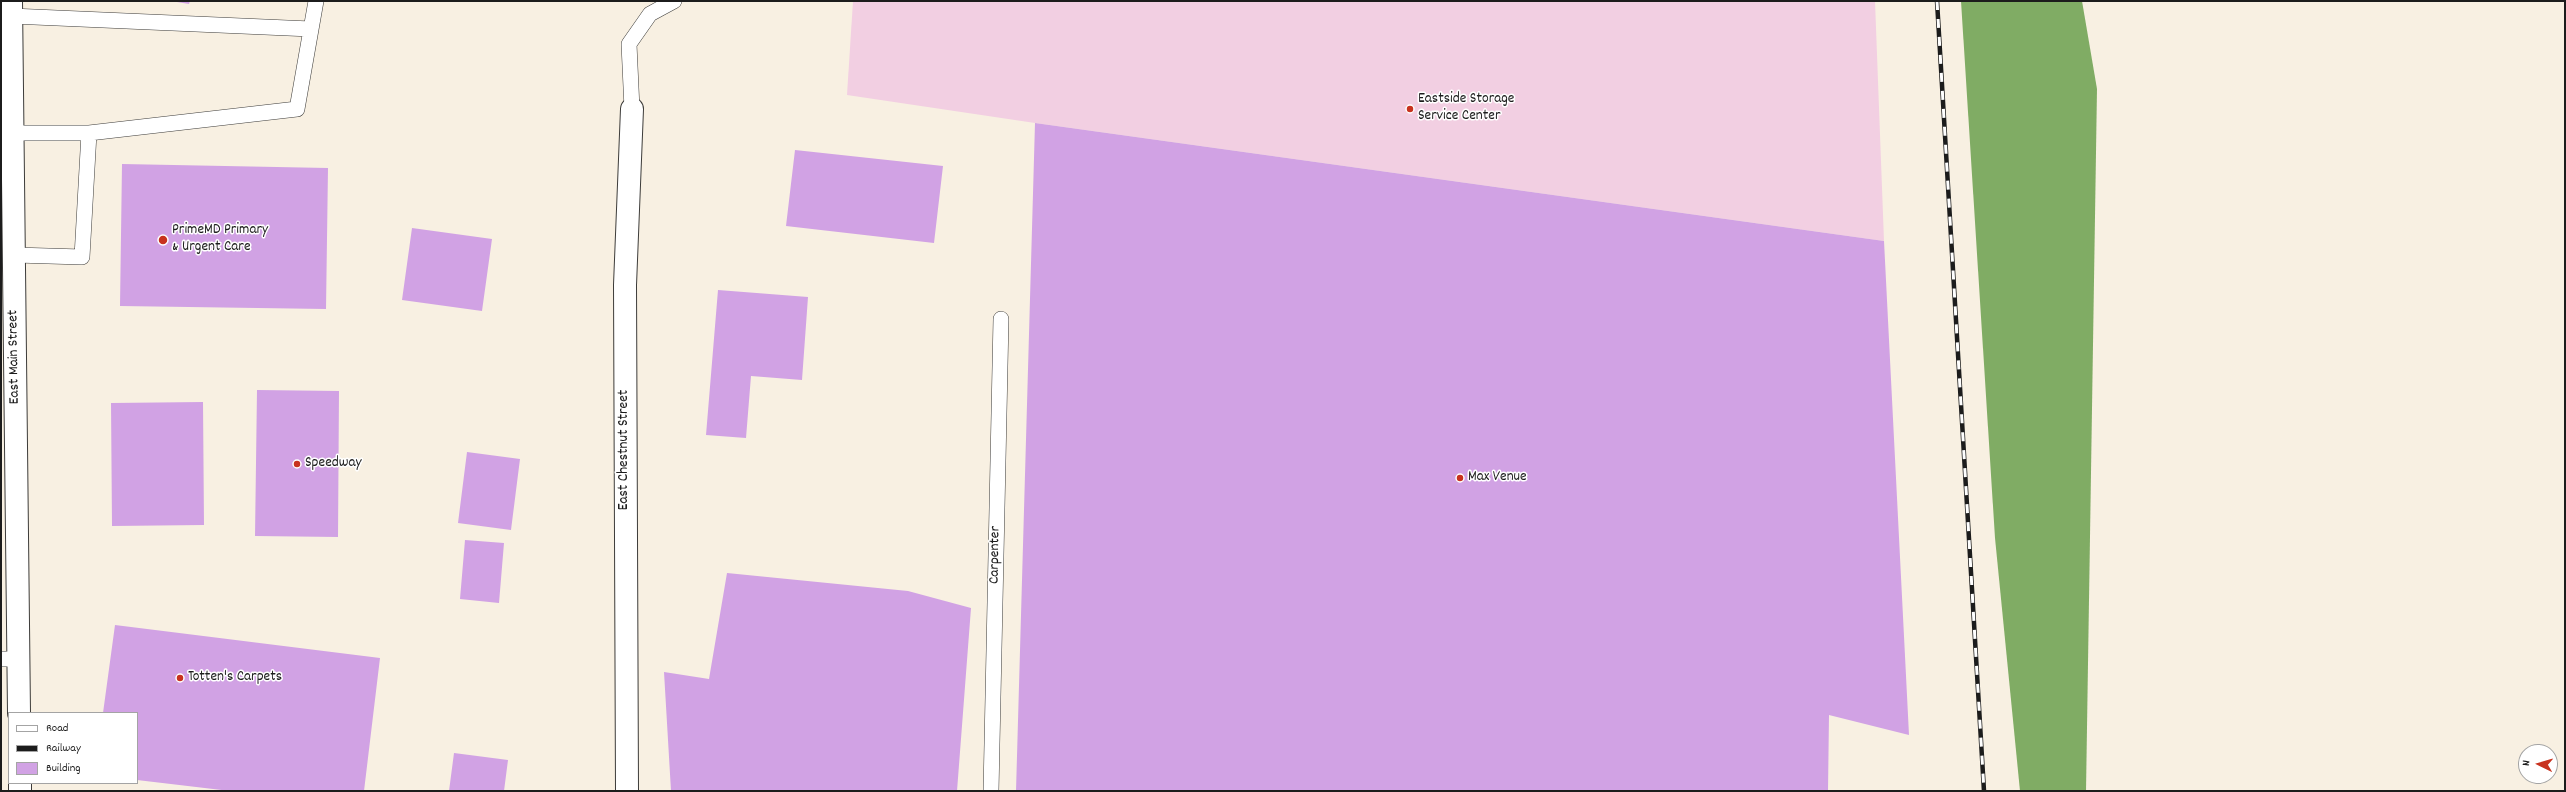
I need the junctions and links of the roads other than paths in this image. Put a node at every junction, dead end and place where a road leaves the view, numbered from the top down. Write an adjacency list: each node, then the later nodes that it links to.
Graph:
1 (316, 1): 4 (lane)
2 (674, 1): 5 (lane)
3 (11, 9): 4 (lane); 6 (main road, East Main Street)
4 (311, 30): 7 (lane)
5 (632, 109): 13 (main road, East Chestnut Street)
6 (13, 133): 7 (lane); 8 (main road, East Main Street)
7 (89, 133): 8 (lane)
8 (15, 255): 9 (main road, East Main Street)
9 (8, 280): 11 (main road, East Main Street)
10 (1001, 319): 14 (lane, Carpenter)
11 (10, 659): 12 (main road, East Main Street)
12 (19, 712)
13 (627, 791)
14 (991, 791)

